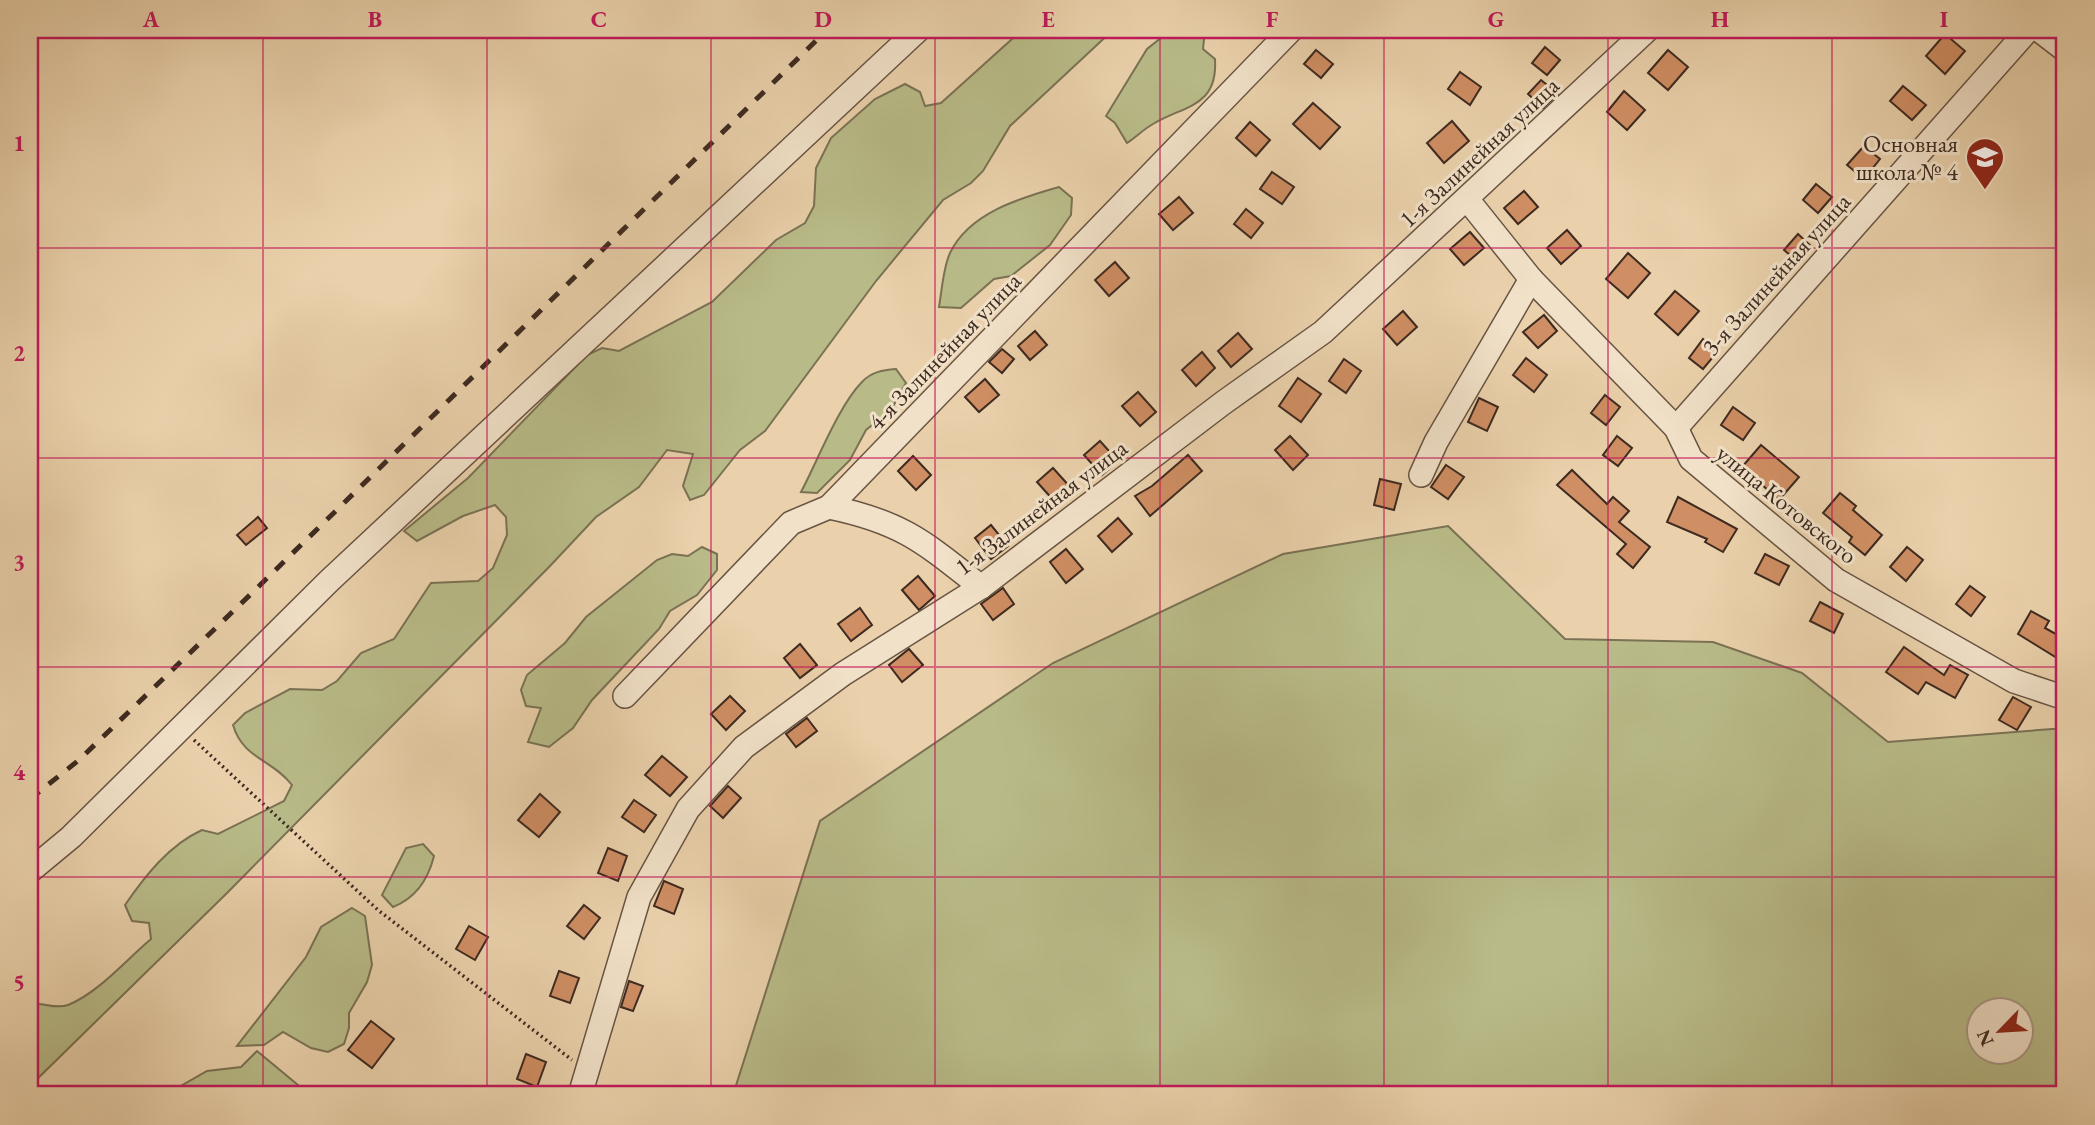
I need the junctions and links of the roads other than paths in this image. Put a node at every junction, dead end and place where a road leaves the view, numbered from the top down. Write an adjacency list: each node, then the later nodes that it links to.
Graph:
1 (918, 30): 15 (street)
2 (1291, 30): 11 (street, 4-я Залинейная улица)
3 (1647, 30): 7 (street, 1-я Залинейная улица)
4 (2028, 30): 9 (street, 3-я Залинейная улица)
5 (2039, 30): 6 (street)
6 (2065, 50)
7 (1467, 200): 8 (street, улица Котовского); 12 (street, 1-я Залинейная улица)
8 (1531, 279): 9 (street, улица Котовского); 10 (street)
9 (1676, 428): 14 (street, улица Котовского)
10 (1421, 475)
11 (829, 507): 12 (street); 13 (street, 4-я Залинейная улица)
12 (981, 587): 16 (street, 1-я Залинейная улица)
13 (625, 696)
14 (2065, 698)
15 (30, 871)
16 (580, 1095)

